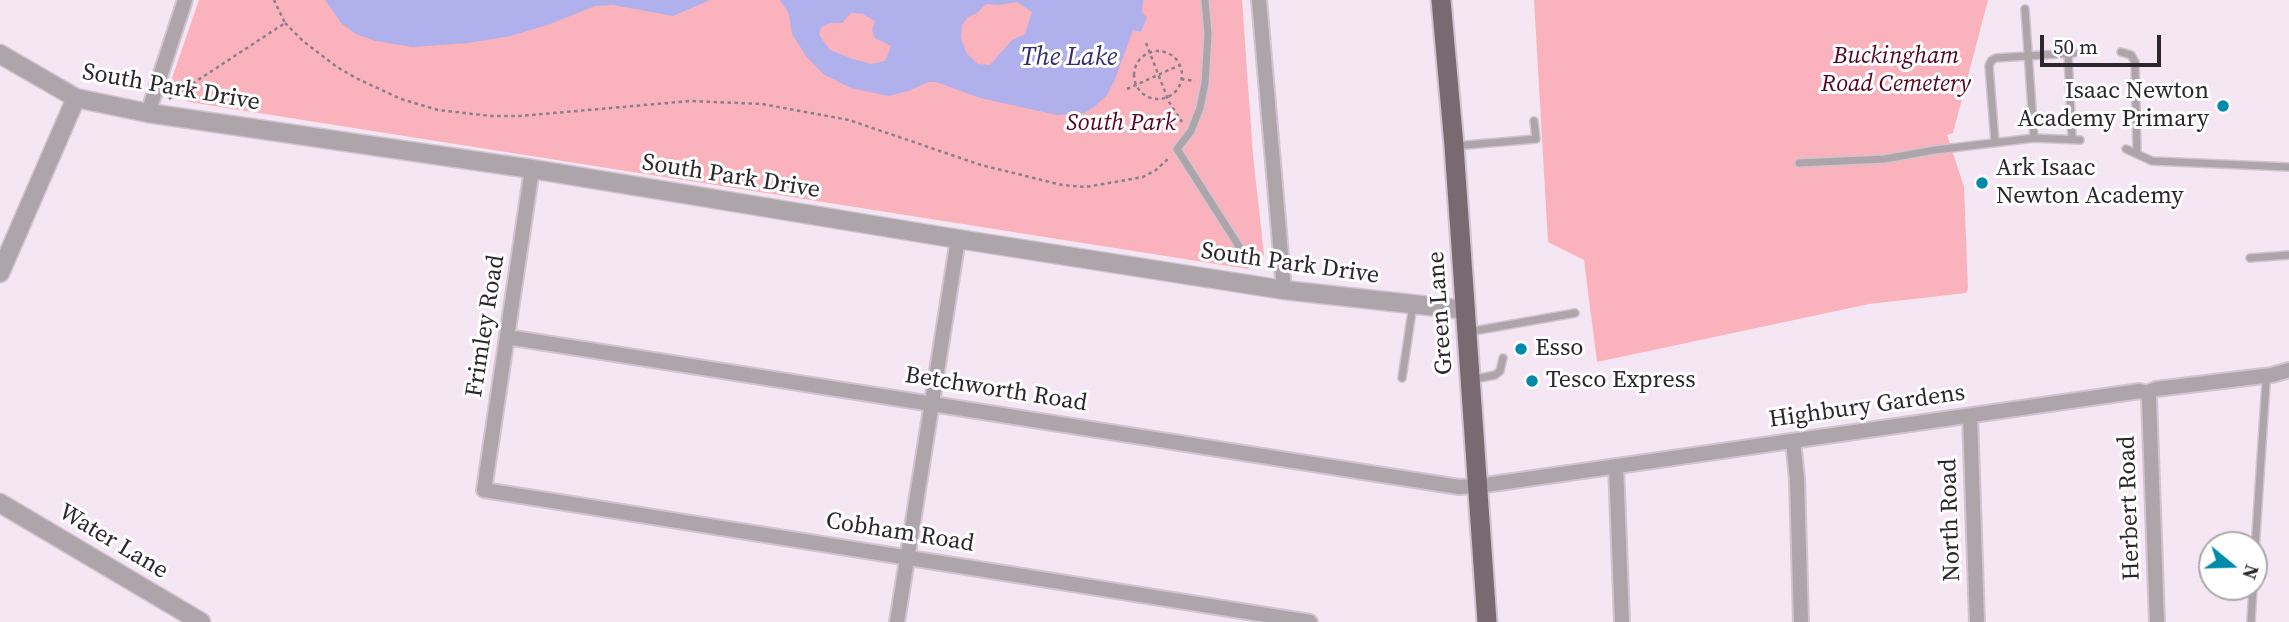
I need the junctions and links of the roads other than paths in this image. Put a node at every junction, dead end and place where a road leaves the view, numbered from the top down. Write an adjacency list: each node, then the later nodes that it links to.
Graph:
1 (185, 0): 10 (street)
2 (1205, 0): 21 (lane)
3 (1259, 0): 25 (street)
4 (1441, 0): 14 (main road, Green Lane)
5 (2025, 9): 8 (lane)
6 (2121, 52): 16 (lane)
7 (0, 54): 9 (street, South Park Drive)
8 (2028, 56): 12 (lane); 12 (lane); 13 (lane)
9 (76, 98): 10 (street, South Park Drive); 24 (street)
10 (148, 113): 19 (street, South Park Drive)
11 (1534, 121): 14 (lane)
12 (2034, 138): 13 (lane)
13 (1995, 142): 17 (lane)
14 (1454, 146): 27 (main road, Green Lane)
15 (2126, 149): 16 (lane)
16 (2137, 153): 18 (lane)
17 (1799, 163)
18 (2289, 167)
19 (532, 169): 20 (street, South Park Drive); 30 (street, Frimley Road)
20 (958, 239): 25 (street, South Park Drive); 37 (street)
21 (1242, 251)
22 (2289, 256): 23 (lane)
23 (2250, 258)
24 (0, 273)
25 (1284, 290): 26 (street, South Park Drive)
26 (1413, 304): 27 (street, South Park Drive); 34 (lane)
27 (1466, 310): 29 (main road, Green Lane)
28 (1575, 313): 29 (lane)
29 (1467, 332): 35 (main road, Green Lane)
30 (507, 337): 37 (street, Betchworth Road); 42 (street, Frimley Road)
31 (1503, 358): 35 (lane)
32 (2289, 370): 33 (street, Highbury Gardens)
33 (2262, 375): 36 (street, Highbury Gardens); 44 (lane)
34 (1402, 378)
35 (1470, 380): 41 (main road, Green Lane)
36 (2146, 393): 38 (street, Highbury Gardens); 54 (street, Herbert Road)
37 (933, 403): 41 (street, Betchworth Road); 45 (street)
38 (1970, 416): 39 (street, Highbury Gardens); 53 (street, North Road)
39 (1793, 441): 40 (street, Highbury Gardens); 52 (street)
40 (1616, 466): 41 (street, Highbury Gardens); 51 (street)
41 (1478, 486): 50 (main road, Green Lane)
42 (484, 490): 45 (street, Cobham Road)
43 (0, 503): 47 (street, Water Lane)
44 (2256, 531)
45 (907, 558): 48 (street); 49 (street, Cobham Road)
46 (2252, 601): 55 (lane)
47 (201, 622)
48 (897, 622)
49 (1310, 622)
50 (1486, 622)
51 (1622, 622)
52 (1801, 622)
53 (1978, 622)
54 (2157, 622)
55 (2251, 622)

